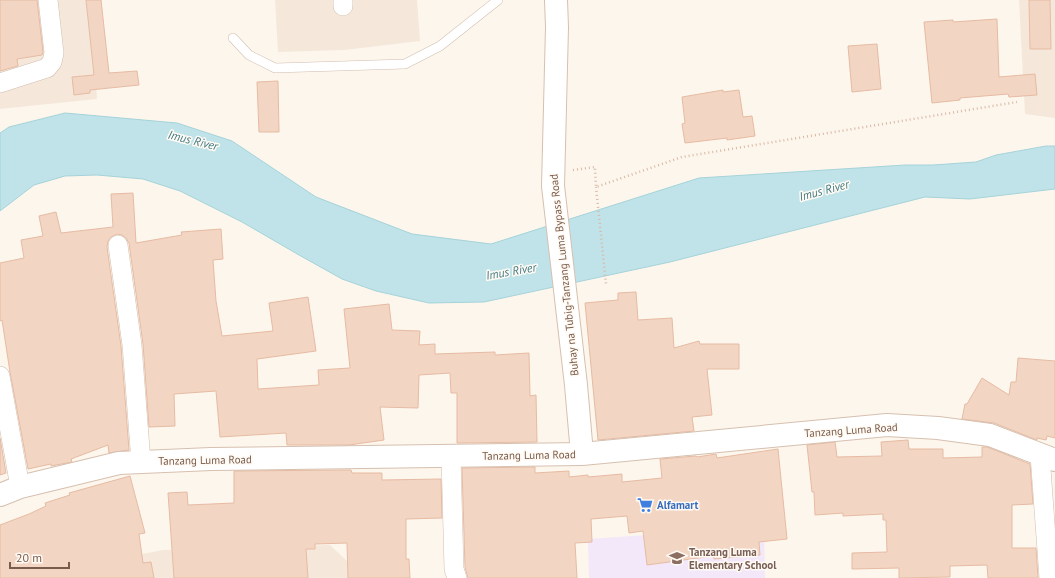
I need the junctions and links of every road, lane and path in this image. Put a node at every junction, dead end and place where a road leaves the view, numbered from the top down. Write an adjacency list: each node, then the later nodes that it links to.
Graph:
1 (48, 0): 5 (street)
2 (498, 0): 4 (lane)
3 (556, 0): 7 (street, Buhay na Tubig-Tanzang Luma Bypass Road)
4 (233, 38)
5 (0, 83)
6 (1017, 102): 8 (path)
7 (553, 174): 8 (path); 12 (street, Buhay na Tubig-Tanzang Luma Bypass Road)
8 (596, 187): 10 (path)
9 (118, 245): 15 (street)
10 (606, 284)
11 (0, 376): 16 (street)
12 (582, 454): 13 (street, Tanzang Luma Road); 14 (street, Tanzang Luma Road)
13 (451, 457): 15 (street, Tanzang Luma Road); 18 (street)
14 (1048, 458): 19 (street)
15 (141, 462): 16 (street, Tanzang Luma Road)
16 (20, 487): 17 (street, Tanzang Luma Road)
17 (0, 495)
18 (457, 578)
19 (1049, 578)

